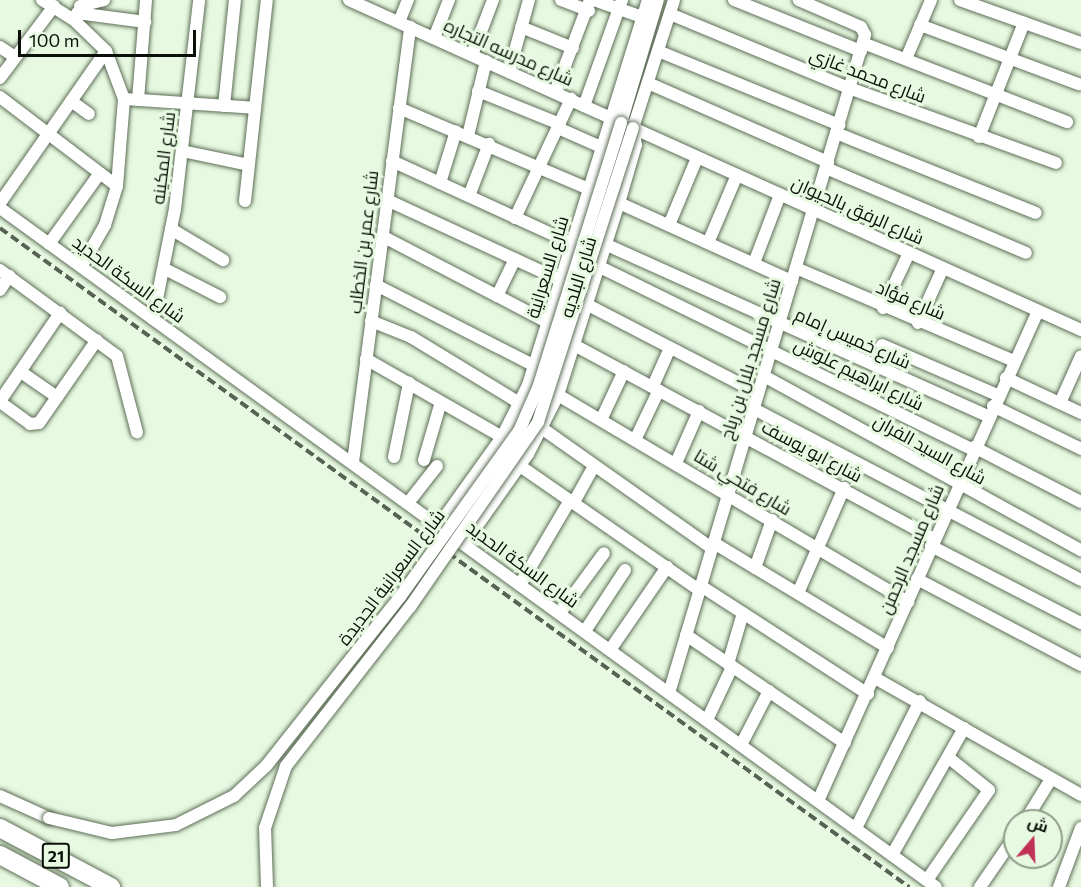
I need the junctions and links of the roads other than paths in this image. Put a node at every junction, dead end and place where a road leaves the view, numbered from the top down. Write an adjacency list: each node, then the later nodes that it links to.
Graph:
1 (42, 0): 23 (street)
2 (104, 0): 24 (street)
3 (146, 0): 27 (street)
4 (199, 0): 57 (street, شارع المكينه)
5 (235, 0): 58 (street)
6 (267, 0): 60 (street)
7 (349, 0): 22 (street, شارع مدرسه التجاره)
8 (408, 0): 29 (street, شارع عمر بن الخطاب)
9 (448, 0): 32 (street)
10 (493, 0): 39 (street)
11 (529, 0): 31 (street)
12 (561, 0): 20 (street)
13 (648, 0): 26 (street, شارع السعرانية)
14 (658, 0): 63 (street)
15 (674, 0): 25 (street, شارع البلديه)
16 (734, 0): 33 (street)
17 (798, 0): 33 (street)
18 (931, 0): 30 (street)
19 (960, 0): 28 (street)
20 (591, 4): 21 (street); 36 (street)
21 (620, 4): 26 (street); 59 (street)
22 (373, 5): 29 (street, شارع مدرسه التجاره)
23 (54, 6): 24 (street); 40 (street)
24 (78, 10): 27 (street); 37 (street)
25 (670, 14): 38 (street, شارع البلديه); 48 (street, شارع محمد غازي)
26 (642, 17): 63 (street, شارع السعرانية)
27 (144, 22): 55 (street)
28 (1024, 23): 34 (street); 41 (street)
29 (404, 24): 32 (street, شارع مدرسه التجاره); 61 (street, شارع عمر بن الخطاب)
30 (920, 24): 41 (street); 42 (street)
31 (521, 27): 36 (street); 44 (street)
32 (434, 38): 39 (street, شارع مدرسه التجاره)
33 (863, 43): 42 (street); 48 (street, شارع مسجد بلال بن رباح)
34 (1081, 43)
35 (0, 47): 40 (street)
36 (573, 48): 50 (street)
37 (106, 51): 53 (street); 56 (street)
38 (658, 51): 46 (street, شارع البلديه); 67 (street)
39 (472, 55): 43 (street, شارع مدرسه التجاره)
40 (15, 57): 45 (street)
41 (1009, 58): 47 (street); 51 (street)
42 (906, 59): 51 (street)
43 (486, 61): 44 (street, شارع مدرسه التجاره); 49 (street)
44 (509, 72): 50 (street, شارع مدرسه التجاره)
45 (0, 78)
46 (648, 83): 66 (street, شارع البلديه); 79 (street)
47 (1079, 84)
48 (849, 88): 67 (street, شارع مسجد بلال بن رباح); 71 (street, شارع محمد غازي)
49 (478, 91): 65 (street); 70 (street)
50 (555, 92): 54 (street, شارع مدرسه التجاره)
51 (996, 95): 64 (street); 71 (street)
52 (0, 97): 69 (street)
53 (124, 99): 55 (street); 84 (street)
54 (571, 99): 59 (street, شارع مدرسه التجاره); 65 (street)
55 (138, 100): 57 (street)
56 (71, 101): 62 (street); 69 (street)
57 (188, 104): 58 (street); 74 (street, شارع المكينه)
58 (224, 106): 60 (street)
59 (584, 106): 63 (street, شارع مدرسه التجاره)
60 (255, 108): 78 (street)
61 (399, 108): 68 (street); 76 (street, شارع عمر بن الخطاب)
62 (88, 114)
63 (615, 120): 66 (street, شارع الرفق بالحيوان); 73 (street, شارع السعرانية); 216 (street, شارع السعرانية الجديدة, bridge)
64 (1067, 122)
65 (559, 126): 73 (street); 80 (street)
66 (633, 128): 75 (street, شارع الرفق بالحيوان); 91 (street, شارع البلديه); 228 (street, شارع السعرانية الجديدة, bridge)
67 (837, 129): 79 (street, شارع مسجد بلال بن رباح); 94 (street)
68 (456, 131): 70 (street); 83 (street)
69 (49, 134): 81 (street); 90 (street)
70 (468, 136): 72 (street)
71 (979, 137): 77 (street, شارع محمد غازي)
72 (489, 144): 80 (street); 87 (street)
73 (601, 147): 85 (street, شارع السعرانية)
74 (182, 151): 78 (street); 97 (street, شارع المكينه)
75 (697, 158): 82 (street, شارع الرفق بالحيوان); 96 (street)
76 (392, 161): 83 (street); 88 (street, شارع عمر بن الخطاب)
77 (1056, 164)
78 (249, 165): 89 (street)
79 (827, 165): 93 (street, شارع مسجد بلال بن رباح); 104 (street)
80 (539, 167): 85 (street); 95 (street)
81 (100, 173): 84 (street); 100 (street)
82 (737, 175): 86 (street, شارع الرفق بالحيوان); 99 (street)
83 (441, 183): 87 (street)
84 (117, 186): 108 (street)
85 (589, 189): 101 (street, شارع السعرانية)
86 (780, 195): 93 (street, شارع الرفق بالحيوان); 107 (street)
87 (469, 196): 95 (street)
88 (387, 200): 98 (street, شارع عمر بن الخطاب); 106 (street)
89 (245, 201)
90 (0, 203)
91 (619, 203): 96 (street); 102 (street, شارع البلديه)
92 (0, 208): 100 (street, شارع السكة الحديد)
93 (814, 210): 103 (street, شارع الرفق بالحيوان); 110 (street, شارع مسجد بلال بن رباح)
94 (1036, 213)
95 (515, 218): 101 (street)
96 (669, 225): 99 (street)
97 (171, 229): 105 (street); 112 (street, شارع المكينه)
98 (382, 236): 116 (street, شارع عمر بن الخطاب); 118 (street)
99 (708, 243): 107 (street)
100 (49, 244): 108 (street, شارع السكة الحديد)
101 (573, 244): 114 (street, شارع السعرانية)
102 (606, 245): 109 (street, شارع البلديه); 128 (street, شارع خميس إمام)
103 (909, 252): 111 (street, شارع الرفق بالحيوان); 121 (street)
104 (1026, 253)
105 (223, 260)
106 (516, 260): 114 (street); 118 (street)
107 (754, 264): 115 (street)
108 (81, 267): 124 (street, شارع السكة الحديد)
109 (600, 267): 120 (street, شارع البلديه); 134 (street, شارع ابراهيم علوش)
110 (796, 268): 115 (street, شارع مسجد بلال بن رباح); 121 (street, شارع فؤاد)
111 (943, 268): 122 (street, شارع الرفق بالحيوان); 127 (street)
112 (165, 269): 119 (street); 124 (street, شارع المكينه)
113 (5, 273): 117 (street); 123 (street)
114 (562, 281): 126 (street, شارع السعرانية)
115 (792, 281): 128 (street, شارع مسجد بلال بن رباح)
116 (376, 285): 125 (street, شارع عمر بن الخطاب); 138 (street)
117 (0, 291)
118 (497, 296): 126 (street)
119 (220, 297)
120 (588, 305): 132 (street, شارع البلديه); 133 (street)
121 (883, 308): 127 (street, شارع فؤاد)
122 (1038, 311): 129 (street, شارع الرفق بالحيوان); 137 (street, شارع مسجد الرحمن)
123 (60, 313): 130 (street); 140 (street)
124 (153, 319): 166 (street, شارع السكة الحديد)
125 (371, 321): 136 (street, شارع عمر بن الخطاب); 151 (street)
126 (549, 323): 138 (street, شارع السعرانية)
127 (918, 323): 137 (street, شارع فؤاد)
128 (779, 325): 134 (street, شارع مسجد بلال بن رباح); 152 (street, شارع خميس إمام)
129 (1081, 330)
130 (97, 340): 147 (street); 158 (street)
131 (882, 345): 152 (street)
132 (576, 346): 139 (street, شارع ابو يوسف); 146 (street, شارع البلديه)
133 (670, 348): 144 (street); 145 (street)
134 (771, 353): 141 (street, شارع مسجد بلال بن رباح); 162 (street, شارع ابراهيم علوش)
135 (1081, 356): 150 (street)
136 (366, 359): 143 (street); 166 (street, شارع عمر بن الخطاب)
137 (1014, 362): 142 (street, شارع مسجد الرحمن)
138 (534, 366): 151 (street, شارع السعرانية)
139 (624, 371): 144 (street, شارع ابو يوسف); 156 (street)
140 (21, 372): 147 (street); 148 (street)
141 (764, 376): 145 (street, شارع مسجد بلال بن رباح); 171 (street, شارع السيد الفران)
142 (1006, 378): 150 (street); 152 (street, شارع مسجد الرحمن)
143 (409, 383): 149 (street); 164 (street)
144 (656, 388): 154 (street, شارع ابو يوسف); 161 (street)
145 (758, 393): 153 (street, شارع مسجد بلال بن رباح)
146 (558, 395): 156 (street, شارع فتحي شتا); 157 (street, شارع البلديه)
147 (57, 397): 148 (street)
148 (0, 400)
149 (441, 402): 160 (street); 165 (street)
150 (1060, 403): 155 (street)
151 (521, 404): 160 (street, شارع السعرانية)
152 (992, 406): 162 (street, شارع مسجد الرحمن); 163 (street)
153 (754, 408): 159 (street, شارع مسجد بلال بن رباح); 177 (street)
154 (699, 411): 159 (street, شارع ابو يوسف); 167 (street)
155 (1081, 413)
156 (601, 420): 161 (street, شارع فتحي شتا)
157 (543, 429): 169 (street, شارع البلديه); 170 (street)
158 (137, 432)
159 (746, 436): 172 (street, شارع ابو يوسف); 173 (street, شارع مسجد بلال بن رباح)
160 (502, 437): 179 (street, شارع السعرانية)
161 (635, 440): 167 (street, شارع فتحي شتا)
162 (973, 449): 171 (street, شارع مسجد الرحمن); 175 (street, شارع ابراهيم علوش)
163 (1081, 449)
164 (394, 457)
165 (424, 460)
166 (353, 462): 176 (street, شارع السكة الحديد)
167 (676, 463): 173 (street, شارع فتحي شتا)
168 (437, 466): 176 (street)
169 (520, 466): 174 (street); 181 (street, شارع البلديه)
170 (594, 466): 174 (street); 182 (street)
171 (957, 486): 177 (street, شارع مسجد الرحمن); 184 (street, شارع السيد الفران)
172 (844, 488): 180 (street, شارع ابو يوسف); 183 (street)
173 (728, 494): 178 (street, شارع فتحي شتا); 182 (street, شارع مسجد بلال بن رباح)
174 (572, 501): 186 (street); 191 (street)
175 (1081, 502)
176 (408, 503): 179 (street, شارع السكة الحديد)
177 (946, 513): 180 (street, شارع مسجد الرحمن); 190 (street)
178 (772, 520): 183 (street, شارع فتحي شتا); 187 (street)
179 (439, 525): 181 (street, شارع السكة الحديد)
180 (933, 542): 189 (street, شارع مسجد الرحمن); 197 (street, شارع ابو يوسف)
181 (464, 544): 191 (street, شارع السكة الحديد)
182 (713, 545): 187 (street); 192 (street, شارع مسجد بلال بن رباح)
183 (818, 548): 193 (street); 194 (street, شارع فتحي شتا)
184 (1081, 550)
185 (603, 553): 195 (street)
186 (667, 567): 192 (street); 201 (street)
187 (755, 568): 193 (street)
188 (625, 570): 198 (street)
189 (917, 579): 194 (street, شارع مسجد الرحمن); 203 (street)
190 (1081, 580)
191 (520, 585): 195 (street, شارع السكة الحديد)
192 (700, 588): 196 (street); 199 (street, شارع مسجد بلال بن رباح)
193 (798, 594): 200 (street)
194 (908, 602): 200 (street, شارع مسجد الرحمن)
195 (560, 613): 198 (street, شارع السكة الحديد)
196 (743, 613): 202 (street); 207 (street)
197 (1081, 623)
198 (585, 631): 201 (street, شارع السكة الحديد)
199 (686, 636): 202 (street); 206 (street, شارع مسجد بلال بن رباح)
200 (888, 648): 204 (street, شارع مسجد الرحمن)
201 (610, 650): 206 (street, شارع السكة الحديد)
202 (730, 665): 205 (street); 209 (street)
203 (1081, 665)
204 (875, 678): 207 (street, شارع مسجد الرحمن); 208 (street)
205 (769, 691): 211 (street); 212 (street)
206 (669, 693): 209 (street, شارع السكة الحديد)
207 (868, 694): 211 (street, شارع مسجد الرحمن)
208 (920, 701): 210 (street); 220 (street)
209 (706, 720): 212 (street, شارع السكة الحديد)
210 (964, 728): 213 (street); 214 (street)
211 (846, 743): 217 (street, شارع مسجد الرحمن)
212 (741, 745): 217 (street, شارع السكة الحديد)
213 (949, 758): 224 (street); 225 (street)
214 (1051, 779): 215 (street); 218 (street)
215 (1081, 795)
216 (0, 796)
217 (818, 801): 220 (street, شارع السكة الحديد)
218 (1032, 809)
219 (0, 828): 227 (highway, 21)
220 (856, 828): 224 (street, شارع السكة الحديد)
221 (1081, 828): 230 (street)
222 (1003, 853): 229 (street)
223 (0, 855): 226 (highway, 21)
224 (892, 855): 225 (street, شارع السكة الحديد)
225 (932, 884)
226 (60, 887)
227 (111, 887)
228 (267, 887)
229 (980, 887)
230 (1059, 887)

